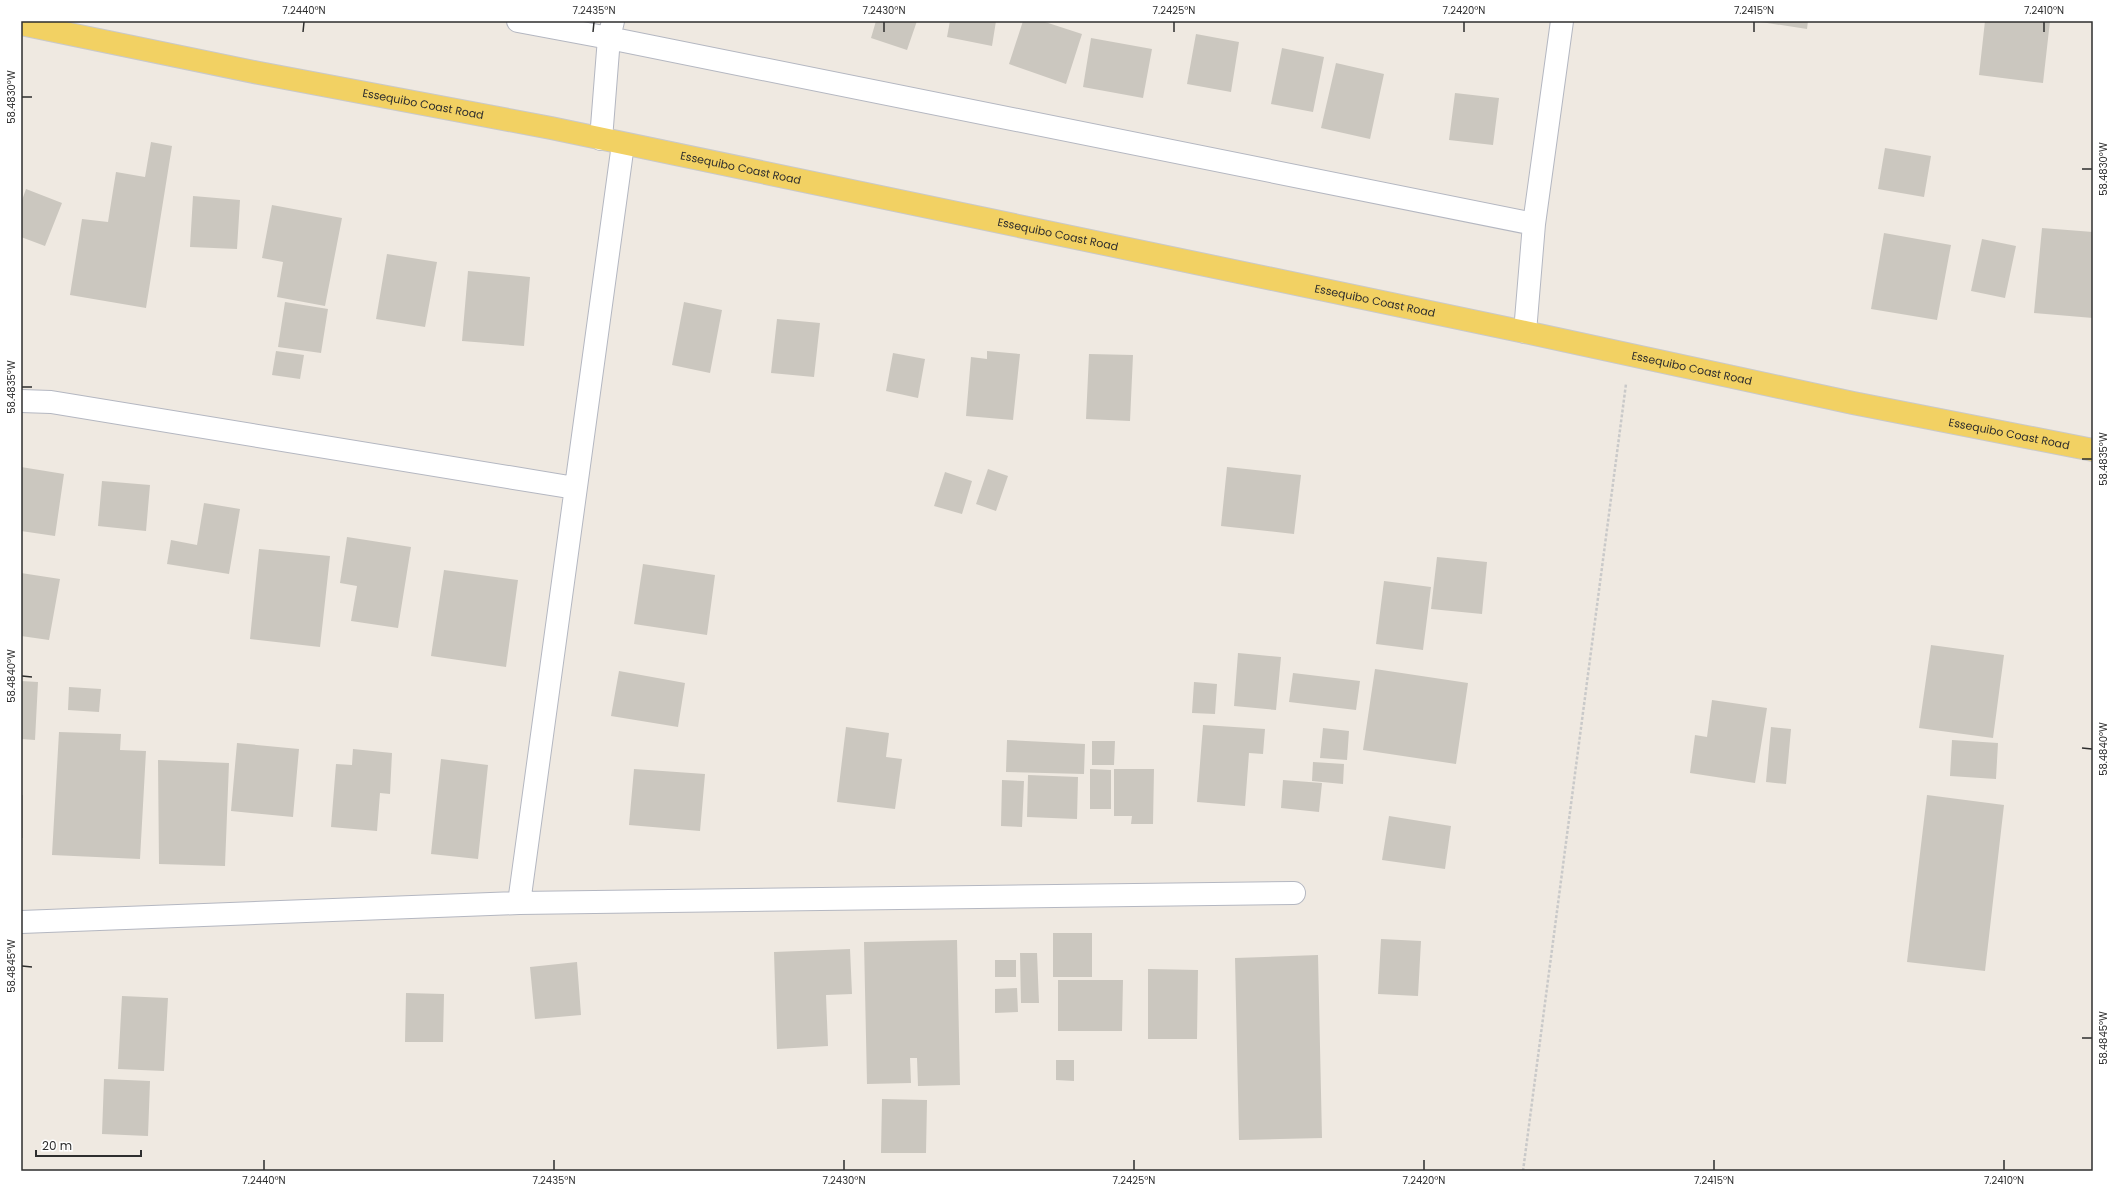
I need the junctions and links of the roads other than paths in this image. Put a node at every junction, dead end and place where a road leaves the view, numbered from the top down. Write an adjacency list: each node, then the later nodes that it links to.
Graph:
1 (518, 21): 4 (street)
2 (1562, 21): 7 (street)
3 (21, 24): 5 (main road, Essequibo Coast Road)
4 (611, 29): 5 (street); 7 (street)
5 (601, 139): 6 (main road, Essequibo Coast Road)
6 (623, 144): 8 (main road, Essequibo Coast Road); 11 (street)
7 (1534, 224): 8 (street)
8 (1525, 332): 10 (main road, Essequibo Coast Road)
9 (21, 401): 11 (street)
10 (2093, 450)
11 (575, 488): 13 (street)
12 (1294, 893): 13 (street)
13 (519, 903): 14 (street)
14 (21, 922)

